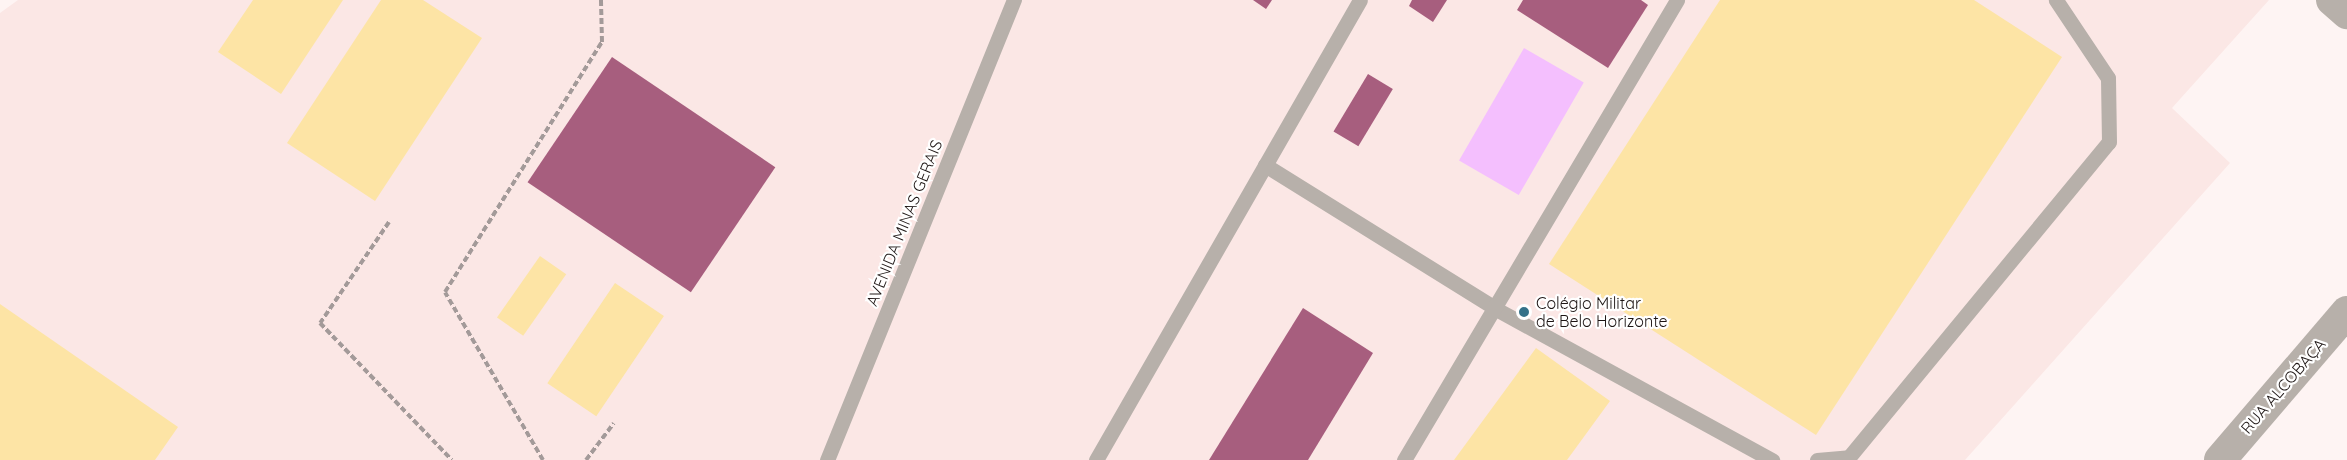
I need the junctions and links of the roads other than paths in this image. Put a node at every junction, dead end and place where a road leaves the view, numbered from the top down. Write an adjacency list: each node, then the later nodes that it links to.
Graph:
1 (1014, 0): 10 (lane, AVENIDA MINAS GERAIS)
2 (1360, 0): 7 (lane)
3 (1677, 0): 8 (lane)
4 (2056, 0): 14 (lane)
5 (2332, 0): 6 (street)
6 (2347, 13)
7 (1265, 165): 8 (lane); 11 (lane)
8 (1496, 309): 12 (lane); 13 (lane)
9 (2347, 312): 15 (street, RUA ALCOBAÇA)
10 (827, 460)
11 (1096, 460)
12 (1404, 460)
13 (1772, 460)
14 (1817, 460)
15 (2220, 460)

